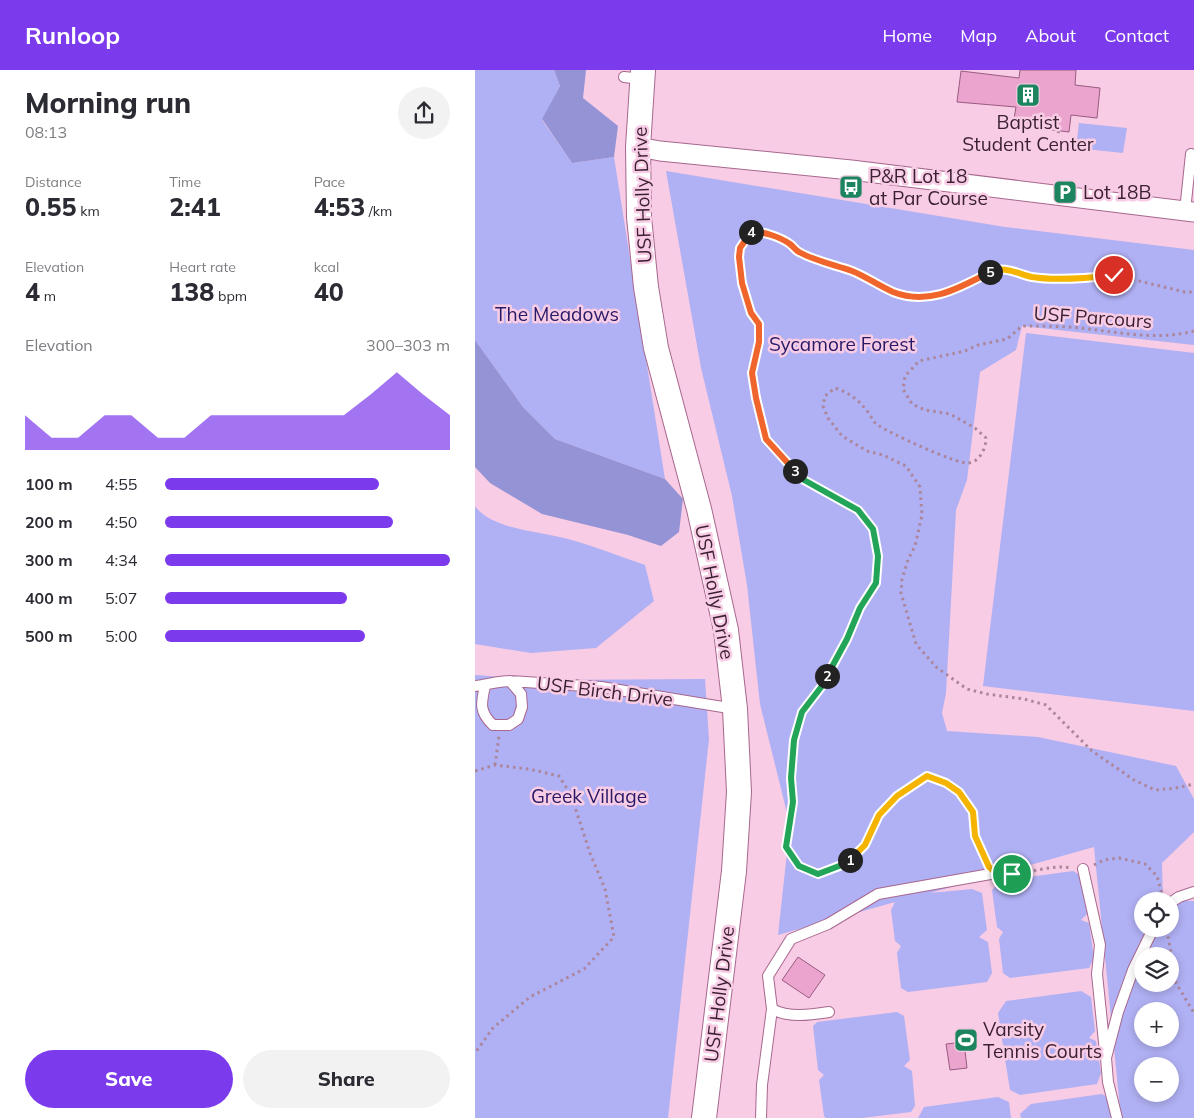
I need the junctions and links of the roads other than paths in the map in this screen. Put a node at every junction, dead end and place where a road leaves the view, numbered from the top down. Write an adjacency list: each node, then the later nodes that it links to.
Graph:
1 (636, 75): 2 (street, USF Holly Drive)
2 (638, 147): 4 (street); 7 (street, USF Holly Drive)
3 (1191, 154): 4 (lane)
4 (1189, 211)
5 (510, 681): 6 (lane, USF Birch Drive); 6 (lane); 7 (lane, USF Birch Drive)
6 (480, 686)
7 (735, 709): 16 (street, USF Holly Drive)
8 (1083, 869): 15 (lane)
9 (996, 873): 13 (lane)
10 (1194, 892): 11 (lane)
11 (1179, 897)
12 (1149, 937): 15 (lane)
13 (772, 1009): 14 (lane); 17 (lane)
14 (829, 1012)
15 (1106, 1058): 18 (lane)
16 (704, 1118)
17 (761, 1118)
18 (1117, 1118)

